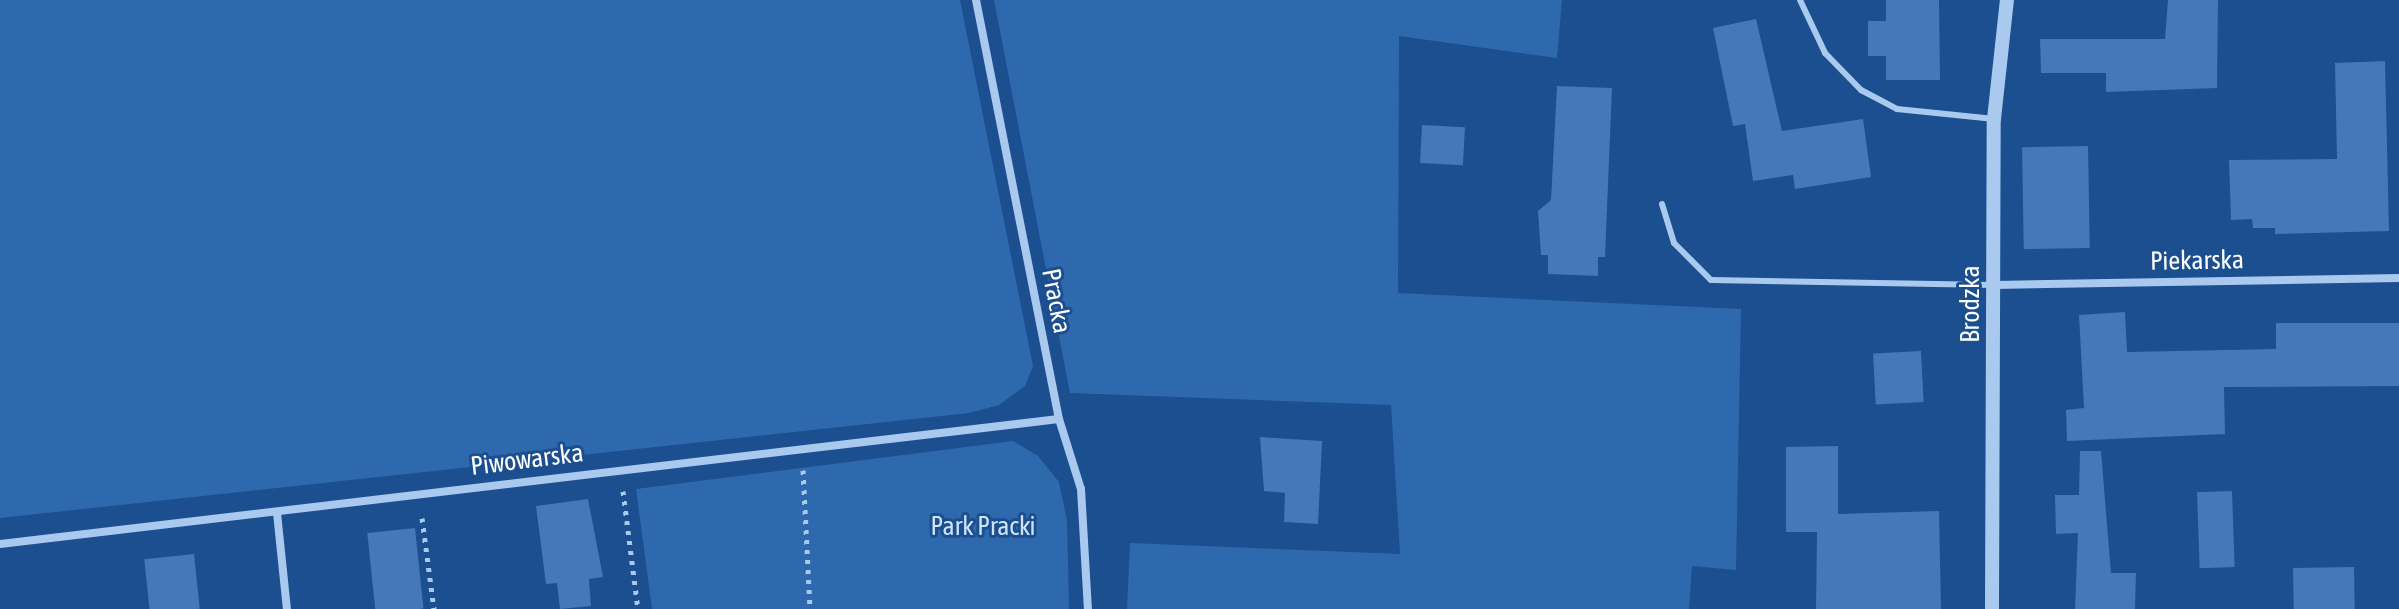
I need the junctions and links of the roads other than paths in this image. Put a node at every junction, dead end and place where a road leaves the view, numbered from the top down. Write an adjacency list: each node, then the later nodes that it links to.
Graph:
1 (976, 0): 8 (street, Pracka)
2 (1800, 0): 4 (lane)
3 (2007, 0): 4 (street, Brodzka)
4 (1994, 119): 7 (street, Brodzka)
5 (1662, 204): 7 (lane)
6 (2399, 278): 7 (street, Piekarska)
7 (1995, 285): 13 (street, Brodzka)
8 (1059, 419): 9 (street, Piwowarska); 12 (street, Pracka)
9 (277, 513): 10 (street, Piwowarska); 11 (street)
10 (0, 544)
11 (287, 609)
12 (1088, 609)
13 (1992, 609)

